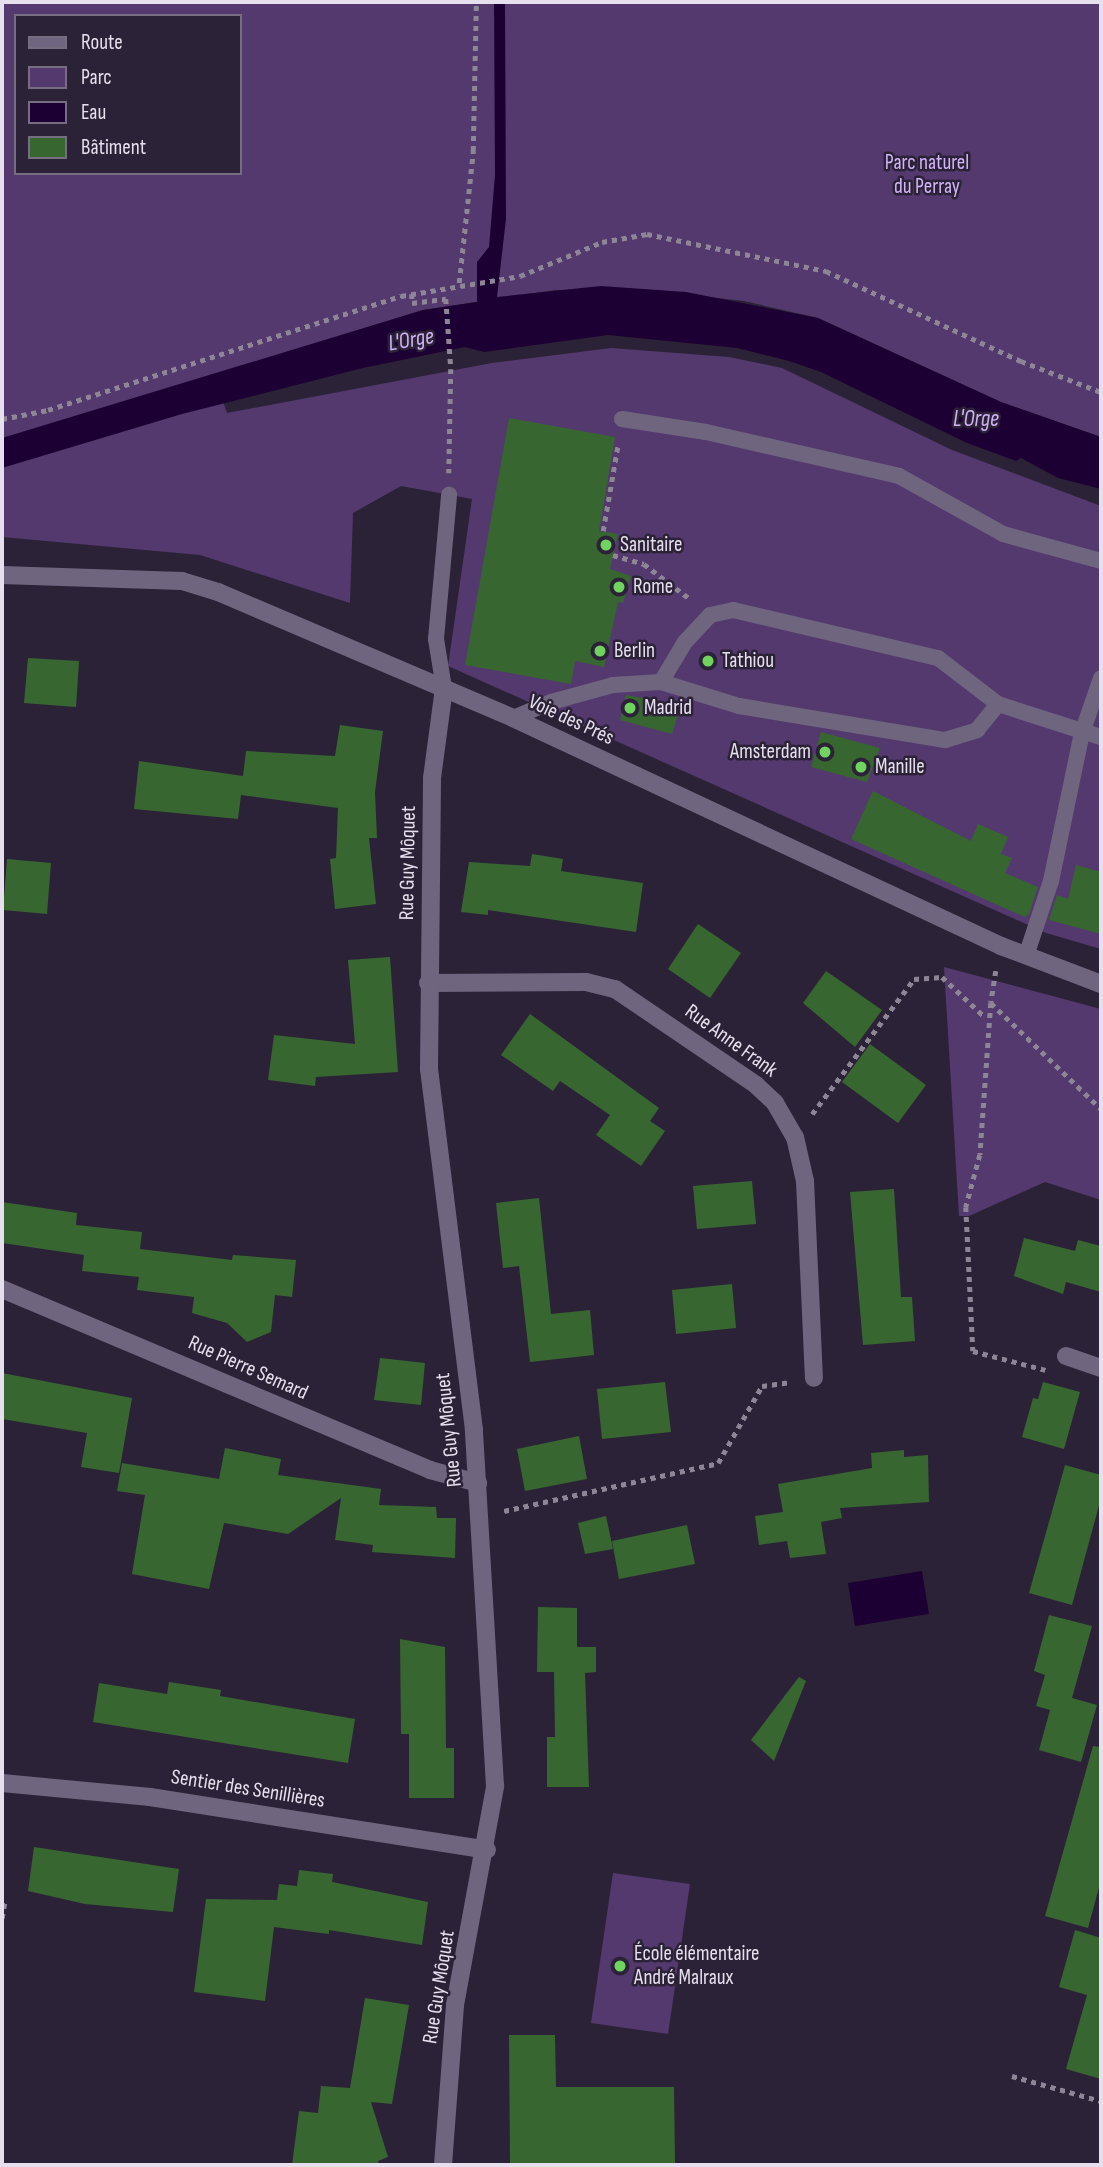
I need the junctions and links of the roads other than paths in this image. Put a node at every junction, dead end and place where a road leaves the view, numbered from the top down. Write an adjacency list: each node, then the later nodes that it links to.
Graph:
1 (622, 419): 3 (lane)
2 (449, 495): 7 (lane)
3 (1101, 561)
4 (2, 575): 7 (street, Voie des Prés)
5 (1101, 678): 10 (lane)
6 (661, 682): 8 (lane); 8 (lane); 9 (lane)
7 (444, 688): 9 (street, Voie des Prés); 13 (street, Rue Guy Môquet)
8 (998, 705): 10 (lane)
9 (513, 718): 12 (street, Voie des Prés)
10 (1082, 733): 11 (lane); 12 (lane)
11 (1101, 737)
12 (1026, 956): 14 (street, Voie des Prés)
13 (428, 983): 18 (street, Rue Anne Frank); 19 (street, Rue Guy Môquet)
14 (1101, 984)
15 (2, 1289): 19 (street, Rue Pierre Semard)
16 (1066, 1356): 17 (street)
17 (1101, 1368)
18 (814, 1378)
19 (478, 1483): 21 (street, Rue Guy Môquet)
20 (2, 1783): 21 (street, Sentier des Senillières)
21 (487, 1850): 22 (street, Rue Guy Môquet)
22 (443, 2165)

